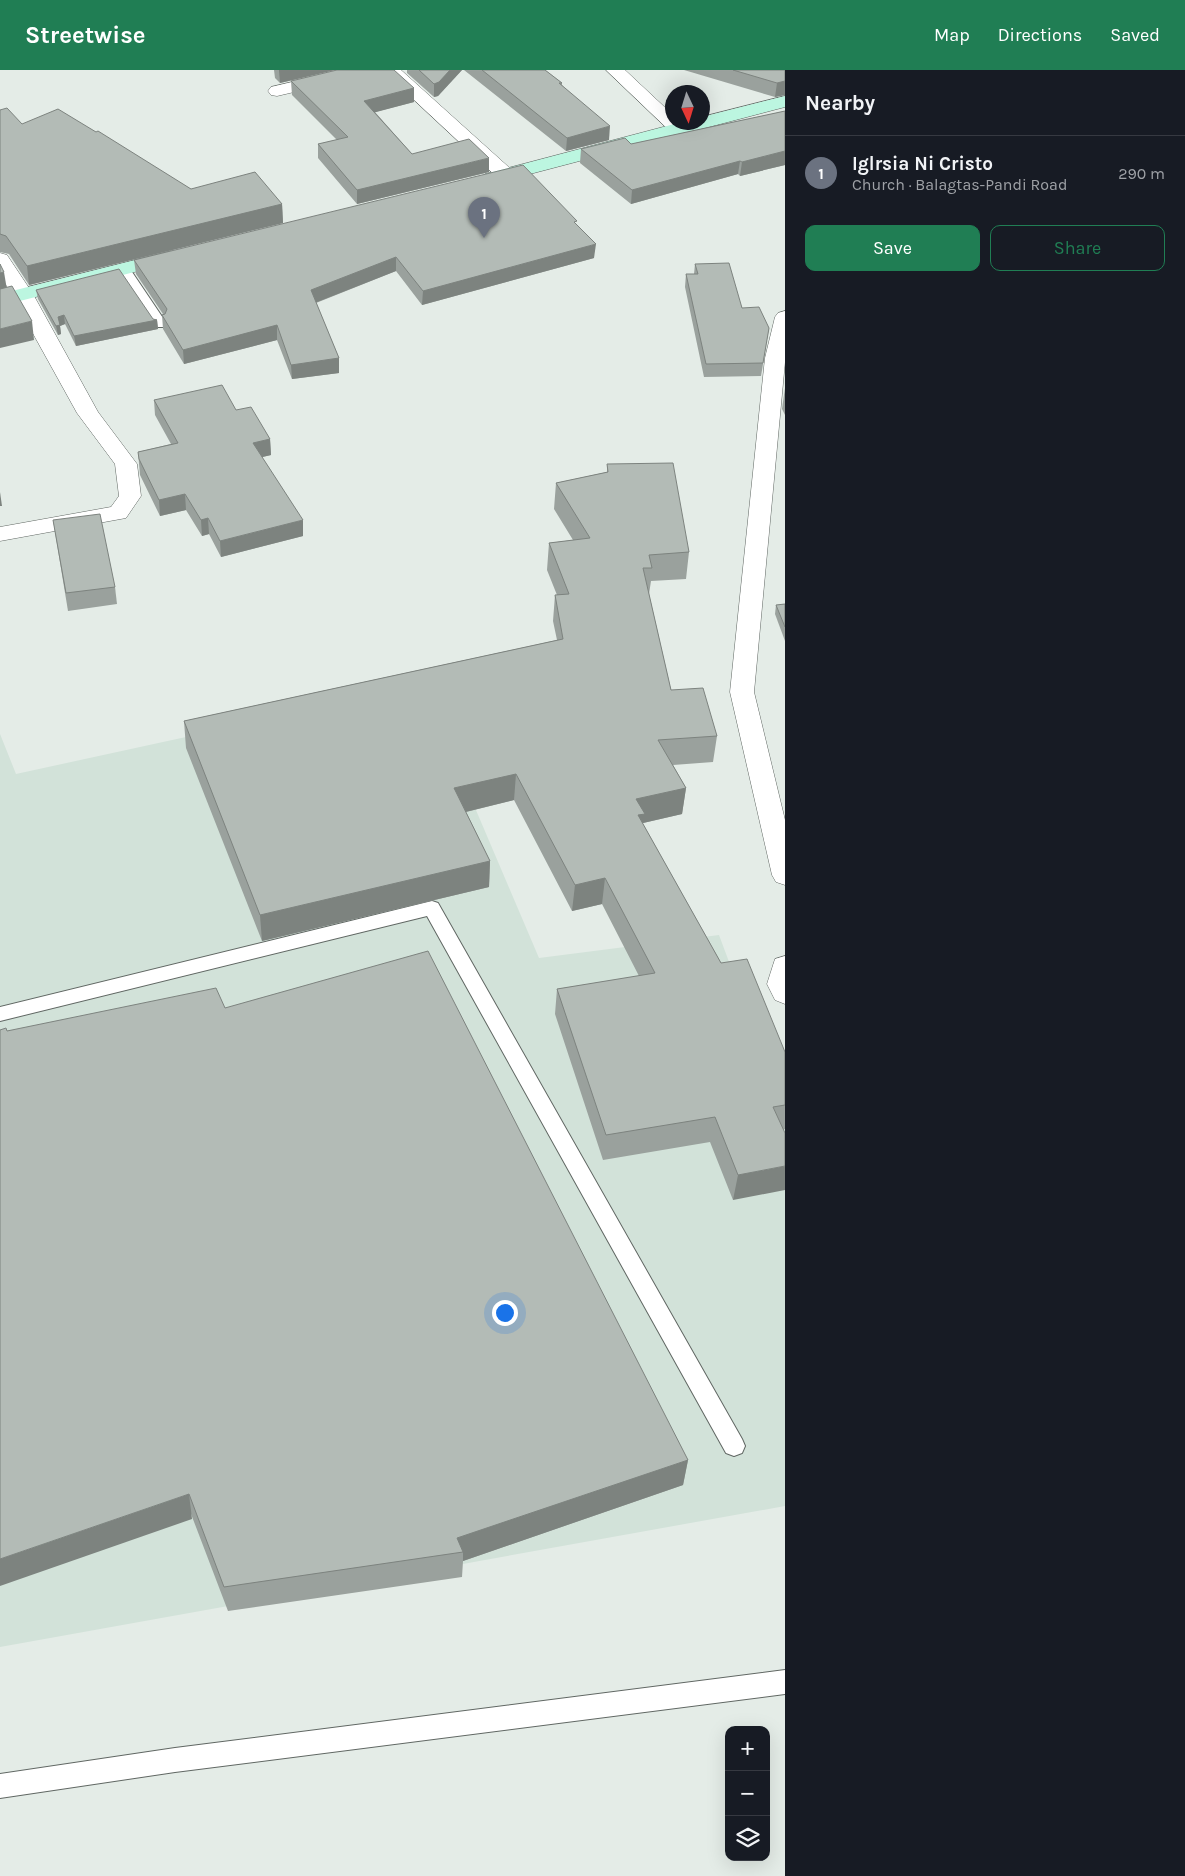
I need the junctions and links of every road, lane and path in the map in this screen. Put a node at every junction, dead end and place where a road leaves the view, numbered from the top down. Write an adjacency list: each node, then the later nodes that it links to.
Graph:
1 (365, 70): 4 (street)
2 (391, 70): 9 (street)
3 (615, 70): 6 (street)
4 (277, 91)
5 (785, 101): 7 (main road)
6 (665, 117)
7 (710, 121)
8 (674, 130): 9 (main road)
9 (506, 175): 10 (main road)
10 (478, 182)
11 (190, 252): 13 (main road)
12 (0, 259): 14 (street)
13 (123, 269): 14 (main road); 17 (lane)
14 (23, 294): 15 (main road); 18 (street)
15 (0, 300)
16 (785, 317): 19 (street)
17 (160, 324)
18 (0, 534)
19 (785, 875)
20 (785, 966): 21 (street)
21 (785, 993)
22 (0, 1014): 23 (lane)
23 (734, 1446)
24 (785, 1682): 25 (lane)
25 (0, 1786)

